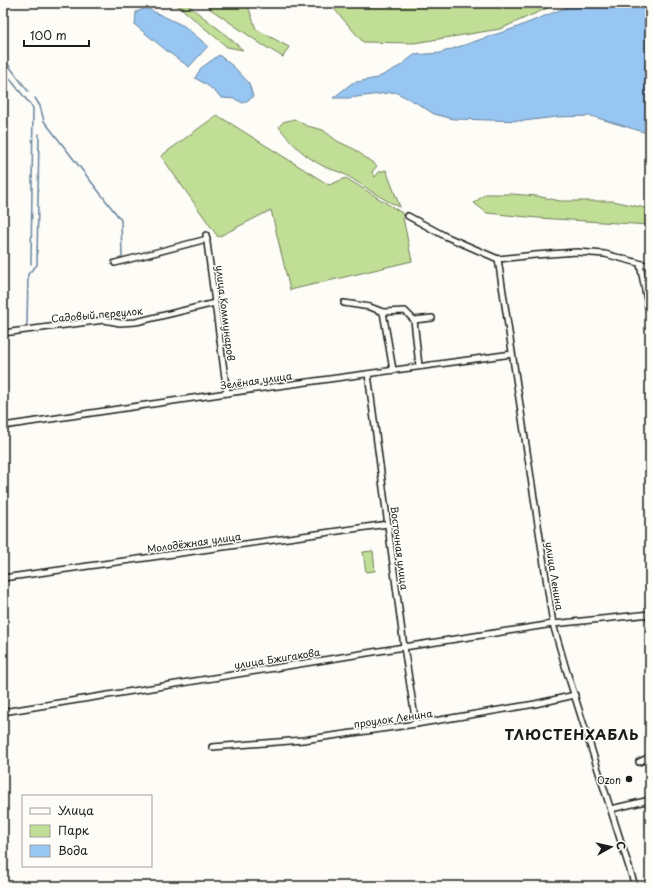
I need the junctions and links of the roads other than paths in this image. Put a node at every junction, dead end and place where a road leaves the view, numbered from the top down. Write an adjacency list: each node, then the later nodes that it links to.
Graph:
1 (408, 216): 2 (street)
2 (498, 259): 4 (street); 13 (street, улица Ленина)
3 (115, 263): 6 (street, улица Коммунаров)
4 (640, 264): 5 (street); 9 (street)
5 (650, 266)
6 (215, 303): 12 (street, Садовый переулок); 17 (street, улица Коммунаров)
7 (344, 303): 8 (street)
8 (383, 312): 11 (street); 15 (street)
9 (650, 316)
10 (432, 318): 11 (street)
11 (414, 320): 14 (street)
12 (3, 333)
13 (512, 354): 14 (street, Зелёная улица); 23 (street, улица Ленина)
14 (419, 366): 15 (street, Зелёная улица)
15 (393, 370): 16 (street, Зелёная улица)
16 (368, 374): 17 (street, Зелёная улица); 19 (street, Восточная улица)
17 (227, 393): 18 (street, Зелёная улица)
18 (3, 426)
19 (388, 524): 20 (street, Молодёжная улица); 24 (street, Восточная улица)
20 (3, 578)
21 (649, 614): 22 (street); 23 (street, улица Бжигакова)
22 (650, 620)
23 (553, 624): 24 (street, улица Бжигакова); 25 (street, улица Ленина)
24 (404, 647): 26 (street, улица Бжигакова); 27 (street, Восточная улица)
25 (575, 695): 27 (street, проулок Ленина); 32 (street, улица Ленина)
26 (3, 712)
27 (416, 724): 28 (street, проулок Ленина)
28 (212, 747)
29 (650, 757): 30 (street)
30 (639, 762)
31 (650, 800): 32 (street)
32 (611, 809): 33 (street, улица Ленина)
33 (635, 886)

